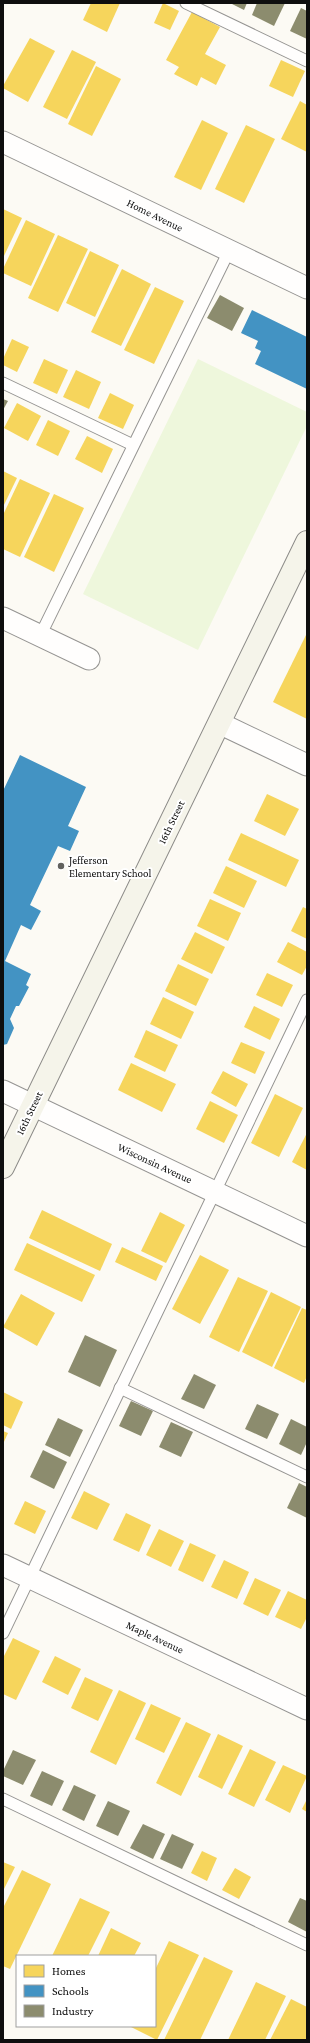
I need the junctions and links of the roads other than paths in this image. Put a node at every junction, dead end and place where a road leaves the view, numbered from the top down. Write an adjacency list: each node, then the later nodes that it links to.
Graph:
1 (186, 3): 2 (lane)
2 (307, 61)
3 (3, 142): 4 (street, Home Avenue)
4 (229, 251): 5 (street, Home Avenue); 7 (lane)
5 (307, 288)
6 (3, 383): 7 (lane)
7 (133, 445): 10 (lane)
8 (307, 542): 12 (street, 16th Street)
9 (3, 618): 10 (street)
10 (40, 636): 11 (street)
11 (89, 659)
12 (219, 723): 13 (street); 16 (street, 16th Street)
13 (307, 765)
14 (307, 1000): 18 (lane)
15 (3, 1091): 16 (street, Wisconsin Avenue)
16 (33, 1105): 17 (street, 16th Street); 18 (street, Wisconsin Avenue)
17 (3, 1167)
18 (215, 1192): 19 (street, Wisconsin Avenue); 20 (lane)
19 (307, 1236)
20 (120, 1388): 21 (lane); 23 (lane)
21 (307, 1477)
22 (3, 1565): 23 (street, Maple Avenue)
23 (30, 1577): 24 (lane); 25 (street, Maple Avenue)
24 (3, 1632)
25 (307, 1709)
26 (3, 1799): 27 (lane)
27 (307, 1945)

